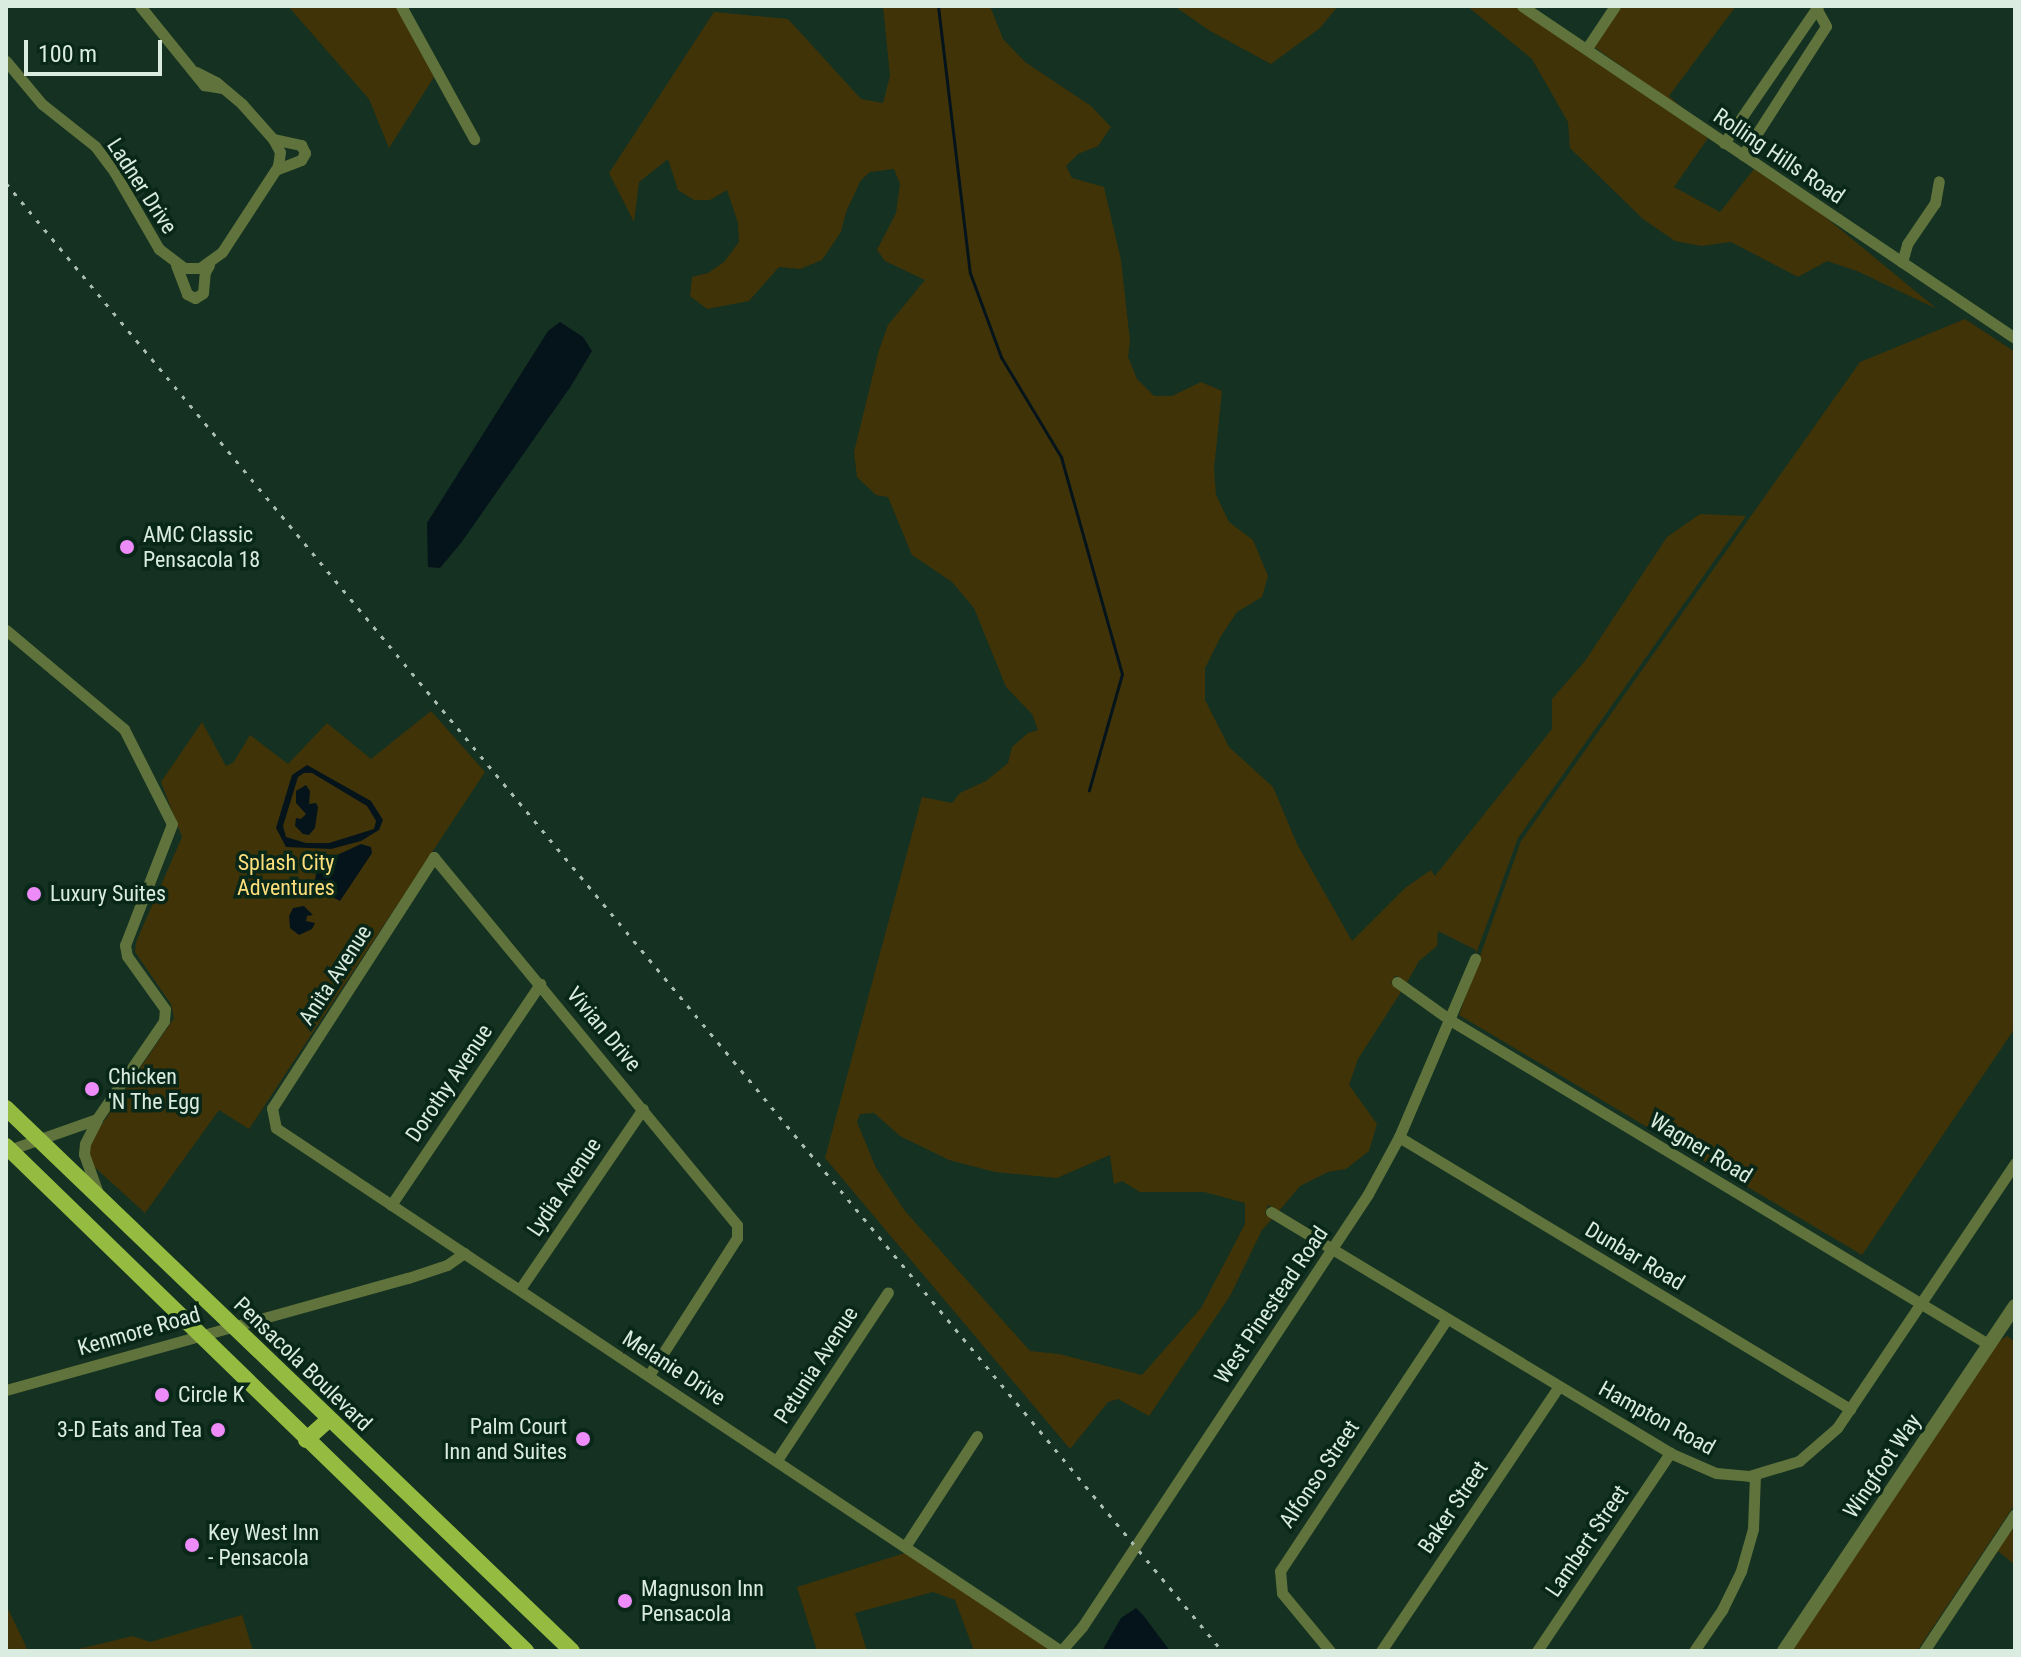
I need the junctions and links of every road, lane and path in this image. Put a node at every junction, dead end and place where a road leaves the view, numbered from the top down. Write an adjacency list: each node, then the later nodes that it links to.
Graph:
1 (140, 6): 8 (street)
2 (401, 6): 9 (street)
3 (1522, 6): 6 (street, Rolling Hills Road)
4 (1615, 6): 6 (street)
5 (1817, 7): 10 (street); 11 (street)
6 (1587, 48): 10 (street, Rolling Hills Road)
7 (6, 61): 16 (street, Ladner Drive)
8 (273, 139): 12 (street); 12 (street, Ladner Drive)
9 (474, 139)
10 (1724, 143): 11 (street, Rolling Hills Road)
11 (1743, 155): 14 (street, Rolling Hills Road)
12 (276, 169): 15 (street, Ladner Drive)
13 (1939, 181): 14 (street)
14 (1902, 262): 17 (street, Rolling Hills Road)
15 (210, 264): 16 (street, Ladner Drive); 16 (street, Ladner Drive)
16 (176, 265)
17 (2015, 338)
18 (6, 630): 27 (street)
19 (434, 857): 22 (street, Vivian Drive); 26 (street, Anita Avenue)
20 (1475, 959): 23 (street, West Pinestead Road)
21 (1397, 982): 23 (street, Wagner Road)
22 (540, 984): 25 (street, Vivian Drive); 33 (street, Dorothy Avenue)
23 (1450, 1020): 28 (street, West Pinestead Road); 39 (street, Wagner Road)
24 (6, 1108): 29 (main road, Pensacola Boulevard)
25 (643, 1109): 37 (street, Lydia Avenue); 45 (street, Vivian Drive)
26 (271, 1115): 33 (street, Melanie Drive)
27 (97, 1119): 29 (street); 32 (street)
28 (1399, 1137): 35 (street, West Pinestead Road); 48 (street, Dunbar Road)
29 (36, 1138): 30 (street); 32 (main road, Pensacola Boulevard)
30 (7, 1149): 43 (main road)
31 (2015, 1163): 39 (street, Hampton Road)
32 (101, 1198): 42 (main road, Pensacola Boulevard)
33 (391, 1205): 36 (street, Melanie Drive)
34 (1271, 1212): 35 (street, Hampton Road)
35 (1332, 1249): 41 (street, Hampton Road); 61 (street, West Pinestead Road)
36 (464, 1253): 37 (street, Melanie Drive); 42 (street, Kenmore Road)
37 (520, 1289): 45 (street, Melanie Drive)
38 (888, 1292): 53 (street, Petunia Avenue)
39 (1920, 1304): 44 (street, Wagner Road); 48 (street, Hampton Road)
40 (2015, 1306): 44 (street, Wingfoot Way)
41 (1447, 1319): 46 (street, Hampton Road); 62 (street, Alfonso Street)
42 (232, 1327): 43 (street, Kenmore Road); 49 (main road, Pensacola Boulevard)
43 (199, 1334): 47 (street, Kenmore Road); 51 (main road)
44 (1988, 1344): 66 (street, Wingfoot Way)
45 (649, 1375): 53 (street, Melanie Drive)
46 (1559, 1386): 52 (street, Hampton Road); 63 (street, Baker Street)
47 (6, 1390)
48 (1850, 1409): 54 (street, Hampton Road)
49 (329, 1419): 51 (main road); 57 (main road, Pensacola Boulevard)
50 (977, 1436): 56 (street)
51 (306, 1440): 58 (main road)
52 (1670, 1453): 54 (street, Hampton Road); 64 (street, Lambert Street)
53 (777, 1460): 56 (street, Melanie Drive)
54 (1755, 1475): 65 (street)
55 (2015, 1514): 67 (street)
56 (906, 1545): 61 (street, Melanie Drive)
57 (486, 1569): 58 (main road); 60 (main road, Pensacola Boulevard)
58 (465, 1591): 59 (main road)
59 (521, 1649)
60 (572, 1651)
61 (1061, 1651)
62 (1330, 1651)
63 (1381, 1651)
64 (1537, 1651)
65 (1694, 1651)
66 (1784, 1651)
67 (1924, 1651)

